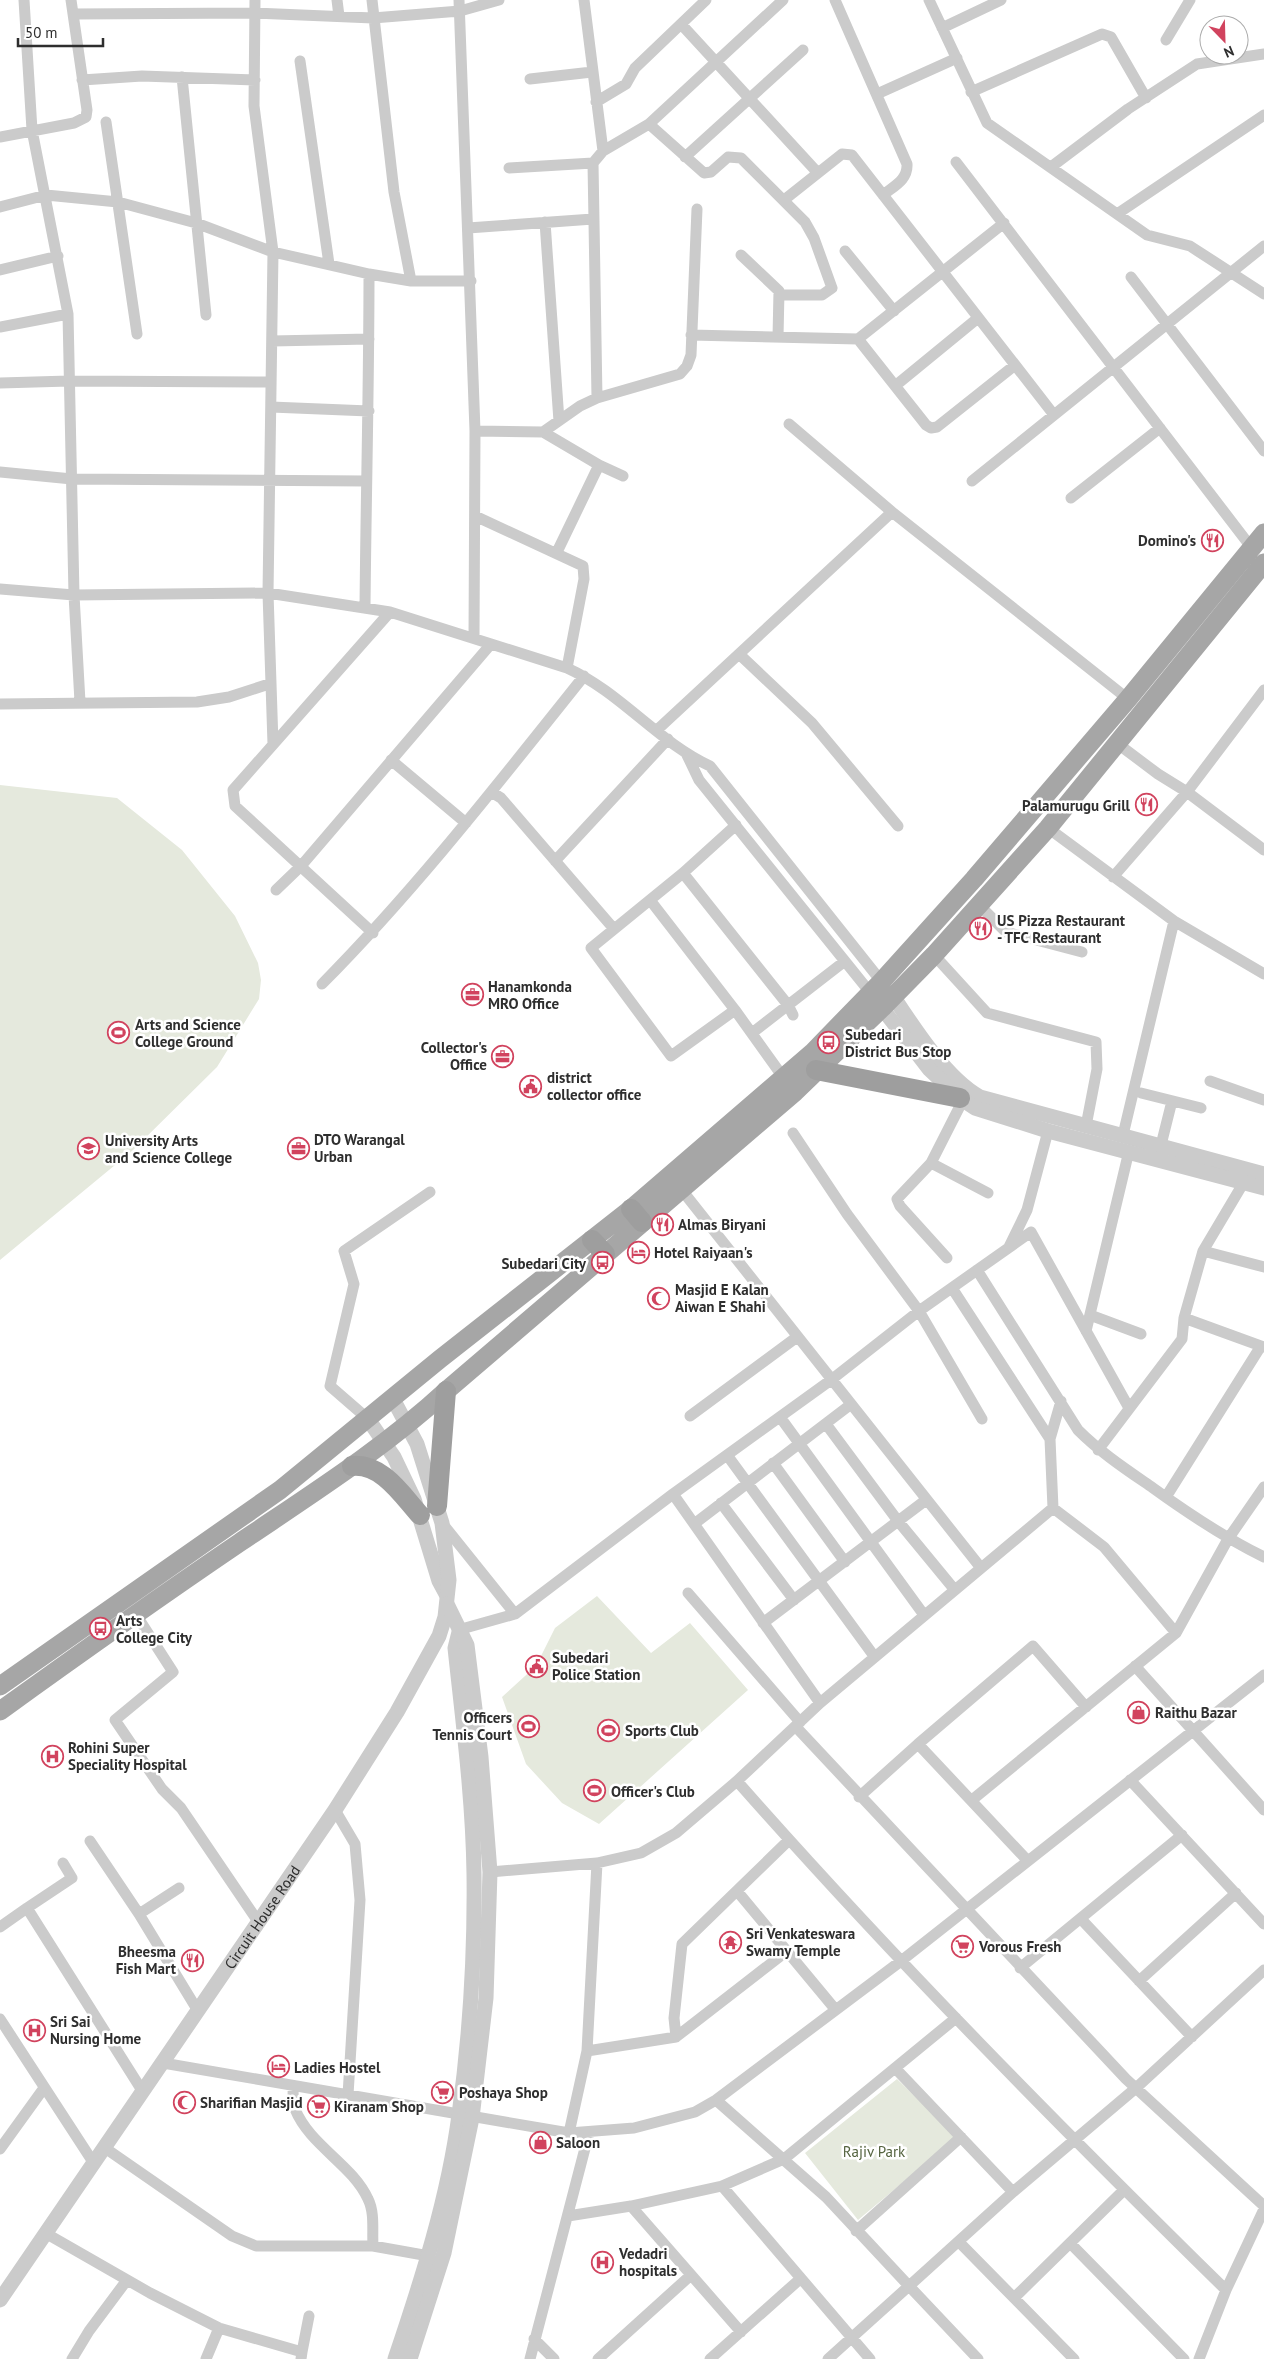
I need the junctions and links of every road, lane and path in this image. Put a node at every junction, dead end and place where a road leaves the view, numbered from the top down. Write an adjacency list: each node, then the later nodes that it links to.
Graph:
1 (24, 0): 40 (street)
2 (71, 0): 16 (street)
3 (255, 0): 15 (street)
4 (337, 0): 17 (street)
5 (372, 0): 18 (street)
6 (499, 0): 14 (street)
7 (584, 0): 27 (street)
8 (706, 0): 19 (street)
9 (783, 0): 26 (street)
10 (835, 0): 33 (street)
11 (929, 0): 20 (street)
12 (1001, 0): 20 (street)
13 (1190, 0): 21 (street)
14 (459, 5): 18 (street); 60 (street)
15 (254, 13): 16 (street); 17 (street); 31 (street)
16 (73, 14): 30 (street)
17 (339, 16): 18 (street)
18 (373, 18): 72 (street)
19 (680, 24): 26 (street); 36 (street)
20 (942, 28): 24 (street)
21 (1166, 40)
22 (803, 50): 34 (street)
23 (1264, 54): 35 (street)
24 (957, 58): 32 (street); 33 (street)
25 (300, 61): 66 (street)
26 (715, 62): 34 (street); 39 (street)
27 (592, 72): 29 (street); 36 (street)
28 (182, 76): 30 (street); 31 (street); 58 (street)
29 (530, 79)
30 (82, 80): 40 (street)
31 (255, 80): 63 (street)
32 (971, 92): 35 (street); 46 (street)
33 (877, 94): 50 (street)
34 (750, 98): 43 (street); 48 (street)
35 (1146, 98): 46 (street)
36 (596, 102): 42 (street)
37 (1264, 115): 55 (street)
38 (106, 122): 52 (street)
39 (649, 124): 42 (street); 43 (street)
40 (32, 130): 41 (street); 49 (street)
41 (0, 137)
42 (603, 150): 45 (street)
43 (685, 157): 51 (street)
44 (956, 162): 59 (street)
45 (593, 163): 47 (street); 56 (street)
46 (1051, 167): 55 (street)
47 (509, 168)
48 (817, 172): 50 (street); 51 (street)
49 (46, 195): 52 (street); 53 (street); 65 (street)
50 (883, 195): 68 (street)
51 (784, 200): 75 (street)
52 (118, 202): 58 (street); 82 (street)
53 (0, 207)
54 (697, 209): 83 (street)
55 (1117, 214): 69 (street)
56 (593, 219): 57 (street); 94 (street)
57 (545, 222): 60 (street); 98 (street)
58 (196, 223): 63 (street); 78 (street)
59 (1004, 223): 68 (street); 89 (street)
60 (468, 228): 73 (street)
61 (1264, 246): 69 (street)
62 (845, 251): 76 (street)
63 (273, 252): 66 (street); 87 (street)
64 (741, 255): 75 (street)
65 (58, 256): 67 (street); 77 (street)
66 (329, 264): 70 (street)
67 (0, 270)
68 (942, 272): 76 (street); 79 (street)
69 (1231, 272): 74 (street); 80 (street)
70 (369, 274): 72 (street); 85 (street)
71 (1131, 277): 80 (street)
72 (411, 281): 73 (street)
73 (471, 281): 101 (street)
74 (1264, 294)
75 (780, 295): 84 (street)
76 (894, 311): 86 (street)
77 (68, 314): 81 (street); 90 (street)
78 (206, 315)
79 (978, 318): 88 (street); 93 (street)
80 (1166, 325): 89 (street); 103 (street)
81 (0, 327)
82 (137, 334)
83 (691, 335): 84 (street); 94 (street)
84 (778, 337): 86 (street)
85 (369, 339): 87 (street); 96 (street)
86 (858, 339): 93 (street)
87 (272, 341): 91 (street)
88 (1015, 365): 93 (street); 97 (street)
89 (1113, 368): 97 (street); 100 (street)
90 (69, 381): 91 (street); 92 (street); 107 (street)
91 (270, 382): 95 (street)
92 (0, 383)
93 (896, 386)
94 (597, 398): 98 (street)
95 (271, 407): 96 (street); 108 (street)
96 (369, 411): 109 (street)
97 (1054, 415): 110 (street)
98 (559, 421): 102 (street)
99 (789, 424): 112 (street)
100 (1160, 428): 111 (street); 115 (street)
101 (475, 432): 102 (street); 113 (street)
102 (543, 432): 104 (street)
103 (1264, 450)
104 (599, 465): 106 (street); 116 (street)
105 (0, 472): 107 (street)
106 (623, 476)
107 (72, 479): 108 (street); 120 (street)
108 (270, 479): 109 (street); 119 (street)
109 (366, 480): 121 (street)
110 (972, 481)
111 (1071, 498)
112 (892, 512): 125 (street); 130 (street)
113 (475, 516): 116 (street); 123 (street)
114 (1264, 532): 115 (main road)
115 (1251, 547): 130 (main road)
116 (557, 552): 126 (street)
117 (1261, 572): 136 (main road)
118 (0, 589): 120 (street)
119 (268, 593): 120 (street); 121 (street); 128 (street)
120 (74, 595): 131 (street)
121 (364, 608): 122 (street)
122 (390, 612): 123 (street); 135 (street)
123 (474, 638): 124 (street)
124 (491, 644): 126 (street); 138 (street)
125 (739, 654): 133 (street); 143 (street)
126 (567, 668): 127 (street)
127 (584, 676): 133 (street); 140 (street)
128 (269, 684): 131 (street); 135 (street)
129 (1264, 690): 139 (street)
130 (1128, 700): 161 (main road)
131 (80, 702): 132 (street)
132 (0, 704)
133 (657, 730): 134 (street)
134 (668, 739): 137 (street); 146 (street)
135 (273, 744): 147 (street)
136 (1118, 744): 139 (street); 144 (main road)
137 (687, 755): 142 (street); 161 (street)
138 (391, 760): 141 (street); 147 (street)
139 (1187, 792): 145 (street); 149 (street)
140 (493, 793): 141 (street); 146 (street)
141 (466, 824): 155 (street)
142 (736, 825): 148 (street); 158 (street)
143 (898, 826)
144 (1048, 828): 149 (street); 152 (main road)
145 (1264, 850)
146 (555, 861): 154 (street)
147 (301, 866): 150 (street); 155 (street)
148 (683, 873): 151 (street); 163 (street)
149 (1113, 877): 153 (street)
150 (276, 890)
151 (650, 900): 154 (street); 162 (street)
152 (979, 905): 156 (street); 157 (main road)
153 (1174, 921): 159 (street); 176 (street)
154 (614, 929): 162 (street)
155 (373, 933): 160 (street)
156 (1082, 952)
157 (934, 955): 161 (main road); 173 (street)
158 (845, 961): 161 (street); 163 (street)
159 (1264, 973)
160 (322, 984)
161 (882, 995): 165 (main road); 166 (main road); 169 (street); 173 (street)
162 (736, 1010): 164 (street)
163 (791, 1010): 164 (street)
164 (752, 1033): 166 (street)
165 (816, 1070): 169 (highway); 183 (main road)
166 (783, 1078): 186 (main road)
167 (1210, 1081): 170 (street)
168 (1141, 1093): 171 (street)
169 (962, 1099): 174 (street); 179 (street)
170 (1264, 1100)
171 (1172, 1101): 172 (street); 177 (street)
172 (1201, 1108)
173 (1086, 1126): 176 (street)
174 (1048, 1130): 178 (street); 188 (street)
175 (793, 1133): 194 (street)
176 (1123, 1135): 177 (street)
177 (1161, 1145): 180 (street)
178 (1129, 1151): 181 (street); 195 (street)
179 (931, 1163): 185 (street); 190 (street)
180 (1264, 1174)
181 (1244, 1182): 182 (street); 189 (street)
182 (1264, 1188)
183 (680, 1189): 186 (main road); 199 (street)
184 (430, 1192): 209 (street)
185 (988, 1193)
186 (637, 1216): 187 (main road)
187 (599, 1247): 202 (main road); 203 (main road)
188 (1009, 1248): 192 (street); 197 (street)
189 (1203, 1251): 191 (street); 196 (street)
190 (947, 1258)
191 (1264, 1267)
192 (977, 1270): 193 (street); 204 (street)
193 (952, 1288): 194 (street); 213 (street)
194 (919, 1311): 201 (street); 210 (street)
195 (1090, 1315): 197 (street); 198 (street)
196 (1184, 1318): 200 (street); 206 (street)
197 (1086, 1331): 206 (street)
198 (1141, 1334)
199 (797, 1337): 201 (street); 207 (street)
200 (1262, 1346): 223 (street)
201 (831, 1380): 205 (street); 208 (street)
202 (446, 1390): 212 (main road); 227 (highway)
203 (393, 1399): 209 (main road); 212 (street)
204 (1061, 1401): 213 (street); 216 (street)
205 (850, 1405): 211 (street); 224 (street)
206 (1128, 1408): 216 (street)
207 (690, 1416)
208 (780, 1417): 215 (street); 217 (street)
209 (368, 1419): 214 (street); 249 (main road)
210 (982, 1419)
211 (826, 1424): 215 (street); 228 (street)
212 (409, 1425): 214 (main road); 227 (street)
213 (1050, 1439): 226 (street)
214 (384, 1442): 219 (main road); 227 (street)
215 (800, 1444): 218 (street); 231 (street)
216 (1098, 1450): 223 (street)
217 (727, 1455): 220 (street); 222 (street)
218 (773, 1463): 220 (street); 233 (street)
219 (352, 1466): 227 (highway); 240 (main road)
220 (747, 1483): 225 (street); 235 (street)
221 (1264, 1487): 230 (street)
222 (673, 1494): 229 (street); 241 (street)
223 (1166, 1497): 230 (street)
224 (926, 1500): 228 (street); 234 (street)
225 (721, 1503): 229 (street); 239 (street)
226 (1053, 1508): 234 (street); 245 (street)
227 (433, 1515): 238 (street); 238 (street, Circuit House Road); 241 (street)
228 (898, 1521): 231 (street); 236 (street)
229 (694, 1524): 243 (street)
230 (1228, 1539): 232 (street); 245 (street)
231 (871, 1542): 233 (street); 242 (street)
232 (1264, 1557)
233 (845, 1562): 235 (street)
234 (981, 1568): 236 (street)
235 (820, 1582): 239 (street); 246 (street)
236 (954, 1589): 242 (street)
237 (688, 1593): 253 (street)
238 (446, 1599): 244 (street); 260 (street, Circuit House Road)
239 (794, 1600): 243 (street)
240 (135, 1614): 252 (main road); 276 (street)
241 (515, 1614): 244 (street)
242 (924, 1615): 246 (street)
243 (763, 1623): 250 (street)
244 (459, 1631): 268 (street); 299 (street)
245 (1176, 1633): 247 (street)
246 (874, 1656): 250 (street)
247 (1135, 1666): 251 (street); 254 (street)
248 (1264, 1675): 254 (street)
249 (0, 1686)
250 (820, 1703): 253 (street)
251 (1086, 1707): 255 (street); 259 (street)
252 (0, 1711)
253 (798, 1724): 257 (street); 258 (street)
254 (1193, 1730): 256 (street); 261 (street)
255 (918, 1744): 258 (street); 259 (street)
256 (1130, 1780): 262 (street); 265 (street)
257 (737, 1781): 263 (street); 267 (street)
258 (859, 1797): 273 (street)
259 (972, 1800): 265 (street)
260 (335, 1810): 276 (street, Circuit House Road); 297 (street)
261 (1264, 1810)
262 (1182, 1835): 271 (street); 275 (street)
263 (789, 1840): 270 (street); 280 (street)
264 (90, 1841): 274 (street)
265 (1027, 1860): 273 (street)
266 (63, 1863): 272 (street)
267 (597, 1863): 268 (street); 290 (street)
268 (490, 1872): 299 (street)
269 (179, 1888): 274 (street)
270 (737, 1891): 279 (street); 288 (street)
271 (1236, 1893): 277 (street); 283 (street)
272 (27, 1908): 278 (street); 296 (street)
273 (964, 1909): 280 (street); 281 (street)
274 (138, 1914): 285 (street)
275 (1081, 1919): 281 (street); 283 (street)
276 (260, 1923): 285 (street, Circuit House Road)
277 (1264, 1924)
278 (0, 1928)
279 (787, 1951): 284 (street); 288 (street)
280 (901, 1961): 284 (street); 287 (street)
281 (1020, 1968): 295 (street)
282 (1264, 1970): 289 (street)
283 (1139, 1981): 289 (street)
284 (835, 2009): 298 (street)
285 (198, 2011): 291 (street, Circuit House Road)
286 (0, 2018): 294 (street)
287 (956, 2018): 292 (street); 303 (street)
288 (676, 2037): 290 (street)
289 (1192, 2037): 295 (street)
290 (587, 2051): 300 (street)
291 (163, 2063): 293 (street); 296 (street, Circuit House Road)
292 (895, 2068): 302 (street); 306 (street)
293 (293, 2086): 297 (street); 318 (street)
294 (44, 2088): 305 (street); 307 (street)
295 (1136, 2088): 303 (street); 312 (street)
296 (143, 2092): 304 (street, Circuit House Road)
297 (348, 2095): 299 (street)
298 (716, 2100): 301 (street); 306 (street)
299 (466, 2117): 300 (street); 319 (street); 336 (street)
300 (569, 2133): 301 (street)
301 (589, 2133): 313 (street)
302 (961, 2137): 310 (street); 314 (street)
303 (1074, 2142): 309 (street); 310 (street)
304 (105, 2148): 307 (street, Circuit House Road); 318 (street)
305 (0, 2149)
306 (784, 2159): 308 (street); 314 (street)
307 (93, 2162): 315 (street, Circuit House Road)
308 (722, 2186): 311 (street); 321 (street)
309 (1124, 2190): 317 (street); 324 (street)
310 (1013, 2192): 316 (street)
311 (631, 2206): 313 (street); 320 (street)
312 (1264, 2208): 324 (street)
313 (568, 2216): 331 (street)
314 (856, 2231): 323 (street)
315 (47, 2234): 322 (street); 326 (street, Circuit House Road)
316 (959, 2242): 323 (street); 325 (street)
317 (1071, 2244): 325 (street); 345 (street)
318 (373, 2246): 319 (street)
319 (429, 2256): 335 (street)
320 (691, 2275): 329 (street); 339 (street)
321 (800, 2278): 329 (street); 330 (street)
322 (128, 2280): 328 (street); 333 (street)
323 (909, 2286): 330 (street); 343 (street)
324 (1226, 2290): 346 (street)
325 (1015, 2297): 344 (street)
326 (0, 2300)
327 (309, 2316): 332 (street)
328 (219, 2328): 332 (street); 334 (street)
329 (741, 2332): 340 (street)
330 (850, 2338): 341 (street); 342 (street)
331 (534, 2339): 337 (street); 338 (street)
332 (301, 2356)
333 (72, 2359)
334 (206, 2359)
335 (395, 2359)
336 (410, 2359)
337 (530, 2359)
338 (554, 2359)
339 (598, 2359)
340 (710, 2359)
341 (828, 2359)
342 (870, 2359)
343 (978, 2359)
344 (1074, 2359)
345 (1184, 2359)
346 (1198, 2359)

